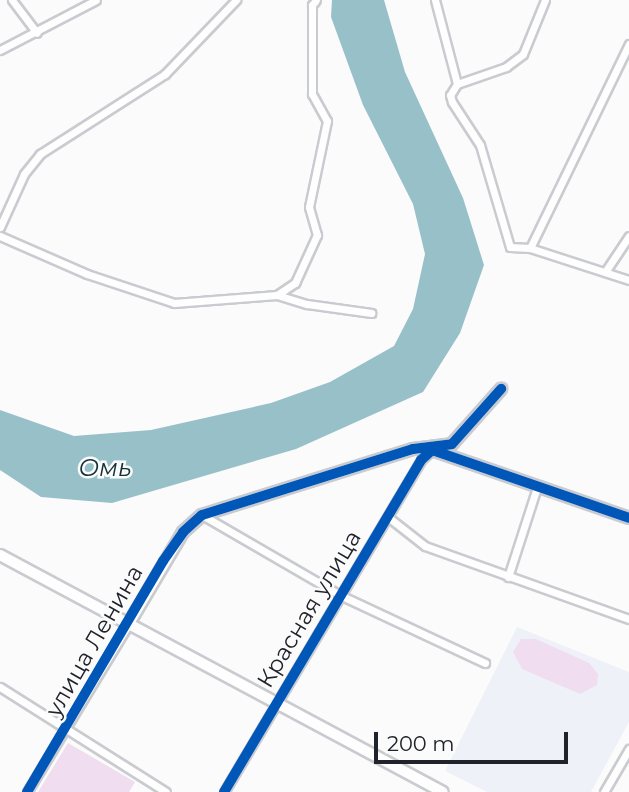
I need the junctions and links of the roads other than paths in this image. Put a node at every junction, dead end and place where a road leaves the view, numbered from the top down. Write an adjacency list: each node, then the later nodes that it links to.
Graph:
1 (12, 0): 7 (street)
2 (96, 0): 7 (street)
3 (236, 0): 11 (street)
4 (316, 0): 17 (street)
5 (435, 0): 10 (street)
6 (545, 0): 10 (street)
7 (37, 33): 9 (street)
8 (629, 44): 14 (street)
9 (0, 50)
10 (457, 84): 14 (street)
11 (0, 227)
12 (0, 236): 17 (street)
13 (629, 236): 15 (street)
14 (530, 248): 15 (street)
15 (605, 272): 16 (street)
16 (629, 280)
17 (277, 295): 18 (street)
18 (371, 313)
19 (501, 389): 20 (street)
20 (432, 450): 21 (street); 22 (street); 23 (street, Красная улица)
21 (537, 487): 24 (street); 26 (street)
22 (202, 516): 27 (street); 29 (street, улица Ленина)
23 (388, 517): 26 (street); 27 (street, Красная улица)
24 (629, 518)
25 (0, 555): 29 (street)
26 (508, 577): 28 (street)
27 (342, 596): 30 (street); 32 (street, Красная улица)
28 (629, 619)
29 (128, 625): 32 (street); 33 (street, улица Ленина)
30 (485, 663)
31 (0, 687): 33 (street)
32 (278, 703): 37 (street, Красная улица); 38 (street)
33 (67, 731): 35 (street, улица Ленина); 36 (street)
34 (629, 749): 39 (street)
35 (27, 792)
36 (166, 792)
37 (224, 792)
38 (443, 792)
39 (604, 792)

